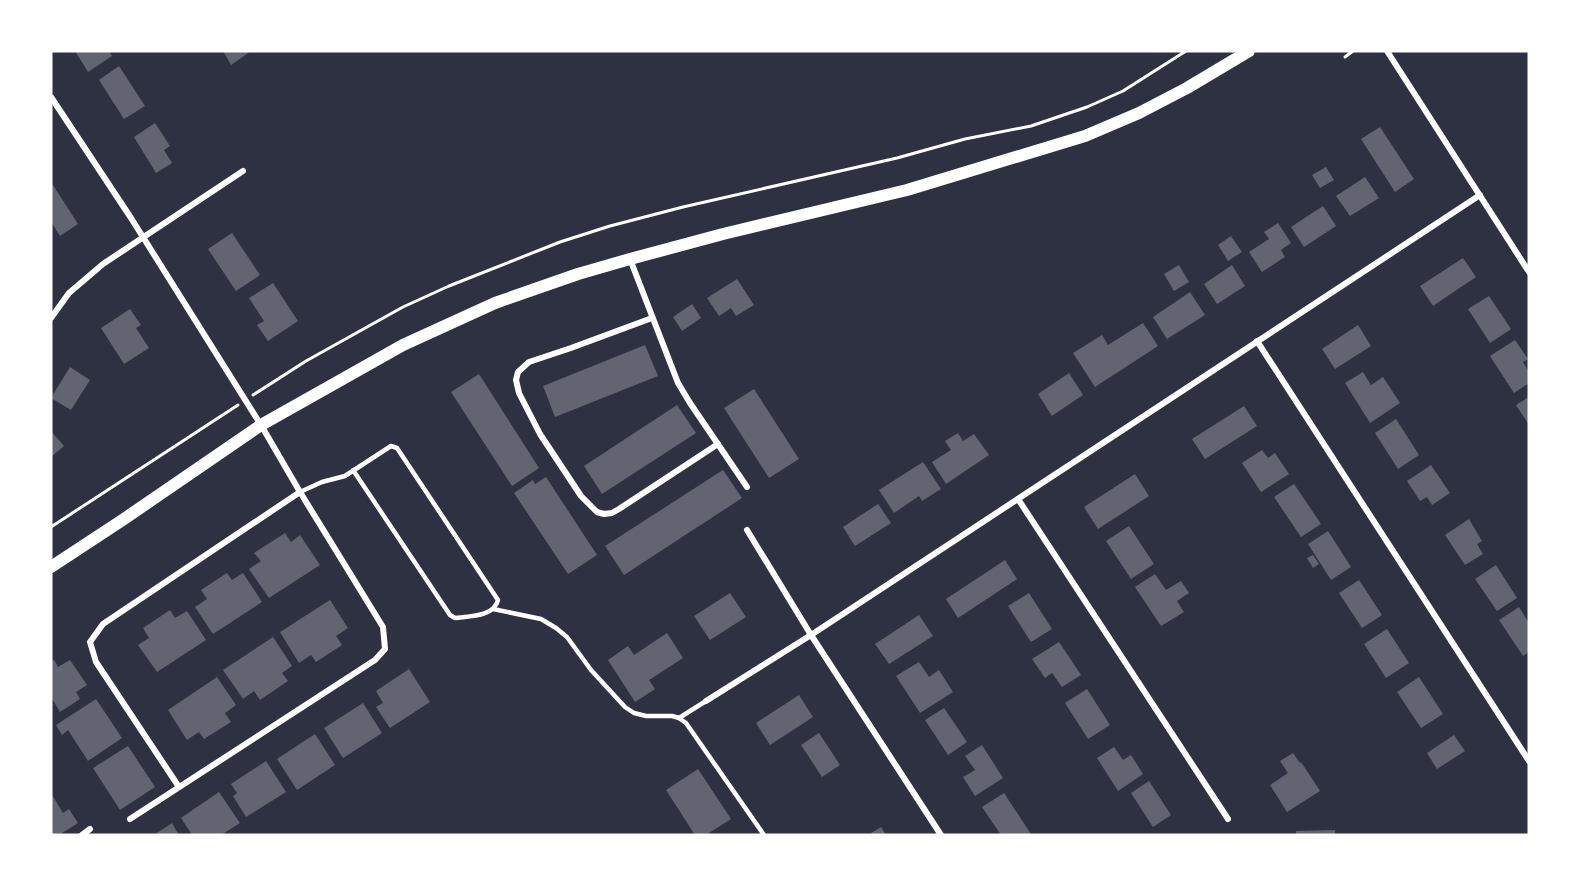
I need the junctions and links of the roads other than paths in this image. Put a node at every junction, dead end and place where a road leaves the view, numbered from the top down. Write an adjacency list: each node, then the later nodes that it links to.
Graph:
1 (1249, 51): 7 (main road)
2 (1387, 51): 5 (street)
3 (51, 97): 6 (street)
4 (243, 171): 6 (street)
5 (1480, 195): 8 (street); 11 (street)
6 (143, 238): 9 (street); 12 (street)
7 (630, 259): 10 (street); 12 (main road)
8 (1529, 272)
9 (51, 318)
10 (652, 318): 13 (street); 13 (street)
11 (1257, 341): 17 (street); 24 (street)
12 (261, 425): 16 (street); 19 (main road)
13 (718, 444): 15 (street)
14 (353, 470): 16 (lane); 20 (lane); 20 (lane)
15 (747, 487)
16 (300, 492): 25 (street); 25 (street)
17 (1018, 499): 21 (street); 27 (street)
18 (747, 530): 21 (street)
19 (51, 567)
20 (493, 609): 23 (lane)
21 (811, 634): 22 (street); 31 (street)
22 (706, 701): 23 (lane)
23 (679, 718): 30 (lane)
24 (1529, 761)
25 (179, 787): 26 (street)
26 (130, 819)
27 (1228, 819)
28 (90, 829): 29 (street)
29 (82, 835)
30 (764, 835)
31 (941, 835)

